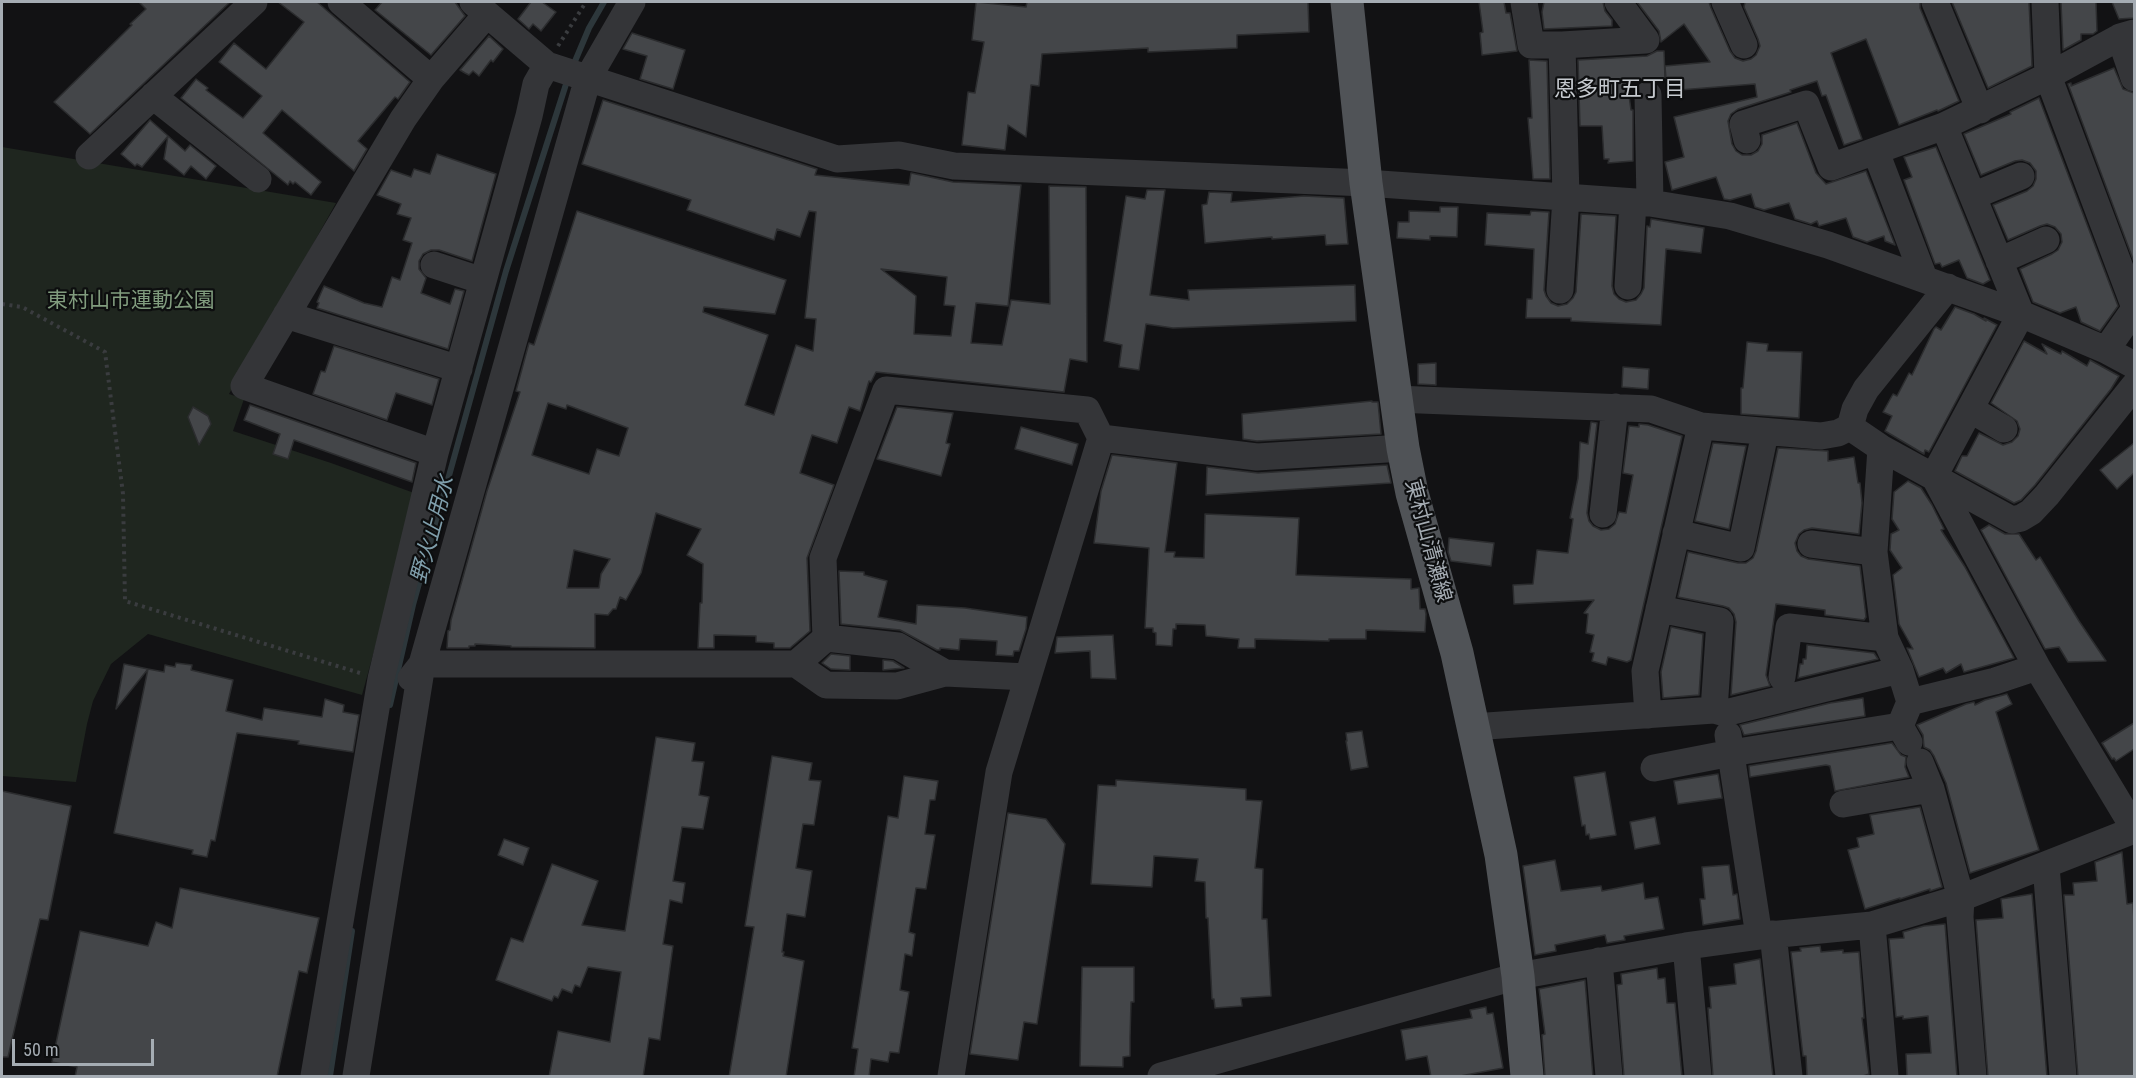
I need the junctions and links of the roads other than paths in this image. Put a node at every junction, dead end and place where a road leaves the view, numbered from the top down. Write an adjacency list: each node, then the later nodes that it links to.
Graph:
1 (254, 2): 20 (street)
2 (341, 2): 18 (street)
3 (632, 2): 15 (street)
4 (1347, 2): 28 (main road, 東村山清瀬線)
5 (1524, 2): 12 (street)
6 (1618, 2): 12 (street)
7 (1725, 2): 13 (street)
8 (1935, 2): 21 (street)
9 (2045, 2): 16 (street)
10 (480, 8): 14 (street); 18 (street)
11 (2127, 35): 16 (street); 17 (street)
12 (1562, 45): 30 (street)
13 (1744, 45)
14 (549, 65): 15 (street); 35 (street)
15 (583, 76): 28 (street); 70 (street)
16 (2048, 76): 21 (street); 39 (street)
17 (2134, 78)
18 (431, 79): 42 (street)
19 (1648, 95): 31 (street)
20 (153, 96): 25 (street); 27 (street)
21 (1980, 110): 23 (street)
22 (1742, 124): 24 (street)
23 (1944, 126): 24 (street); 29 (street)
24 (1876, 152): 36 (street)
25 (89, 156)
26 (2021, 176): 29 (street)
27 (258, 179)
28 (1366, 183): 30 (street); 47 (main road, 東村山清瀬線)
29 (1973, 196): 33 (street)
30 (1566, 197): 31 (street); 38 (street)
31 (1641, 202): 36 (street); 37 (street)
32 (2046, 240): 33 (street)
33 (1999, 261): 41 (street)
34 (434, 265): 35 (street)
35 (483, 281): 45 (street)
36 (1936, 282): 41 (street); 51 (street)
37 (1628, 286)
38 (1560, 290)
39 (2134, 304)
40 (2134, 310): 43 (street)
41 (2021, 314): 43 (street); 49 (street)
42 (286, 315): 45 (street); 57 (street)
43 (2106, 350): 44 (street)
44 (2134, 365)
45 (459, 369): 57 (street)
46 (2134, 386): 58 (street)
47 (1395, 399): 48 (street); 55 (main road, 東村山清瀬線)
48 (1615, 407): 50 (street); 59 (street)
49 (1970, 409): 52 (street); 58 (street)
50 (1701, 426): 53 (street); 60 (street)
51 (1850, 427): 53 (street); 56 (street)
52 (2004, 429)
53 (1765, 433): 60 (street)
54 (1101, 438): 55 (street); 64 (street); 71 (street)
55 (1403, 448): 75 (main road, 東村山清瀬線)
56 (1881, 448): 58 (street); 62 (street)
57 (435, 453): 70 (street)
58 (1934, 476): 67 (street)
59 (1603, 514)
60 (1676, 532): 63 (street)
61 (1811, 544): 62 (street)
62 (1874, 552): 65 (street)
63 (1659, 609): 73 (street); 74 (street)
64 (826, 638): 66 (street); 69 (street)
65 (1885, 638): 68 (street); 72 (street)
66 (796, 664): 69 (street); 70 (street)
67 (2037, 667): 76 (street); 81 (street)
68 (1899, 670): 73 (street); 76 (street)
69 (945, 673): 71 (street)
70 (401, 674): 90 (street); 91 (street)
71 (1027, 677): 92 (street)
72 (1782, 677)
73 (1719, 712): 74 (street); 77 (street)
74 (1648, 715): 75 (street)
75 (1473, 727): 88 (main road, 東村山清瀬線)
76 (1910, 733): 77 (street); 79 (street)
77 (1731, 753): 78 (street); 85 (street)
78 (1654, 768)
79 (1931, 789): 80 (street); 83 (street)
80 (1843, 804)
81 (2134, 829): 82 (street)
82 (2046, 866): 83 (street); 100 (street)
83 (1961, 898): 84 (street); 99 (street)
84 (1872, 925): 85 (street); 98 (street)
85 (1766, 935): 86 (street); 97 (street)
86 (1686, 946): 87 (street); 96 (street)
87 (1599, 961): 88 (street); 95 (street)
88 (1518, 976): 89 (street); 94 (main road, 東村山清瀬線)
89 (1224, 1068): 93 (street)
90 (314, 1077)
91 (356, 1077)
92 (951, 1077)
93 (1161, 1077)
94 (1527, 1077)
95 (1609, 1077)
96 (1698, 1077)
97 (1789, 1077)
98 (1885, 1077)
99 (1973, 1077)
100 (2063, 1077)

